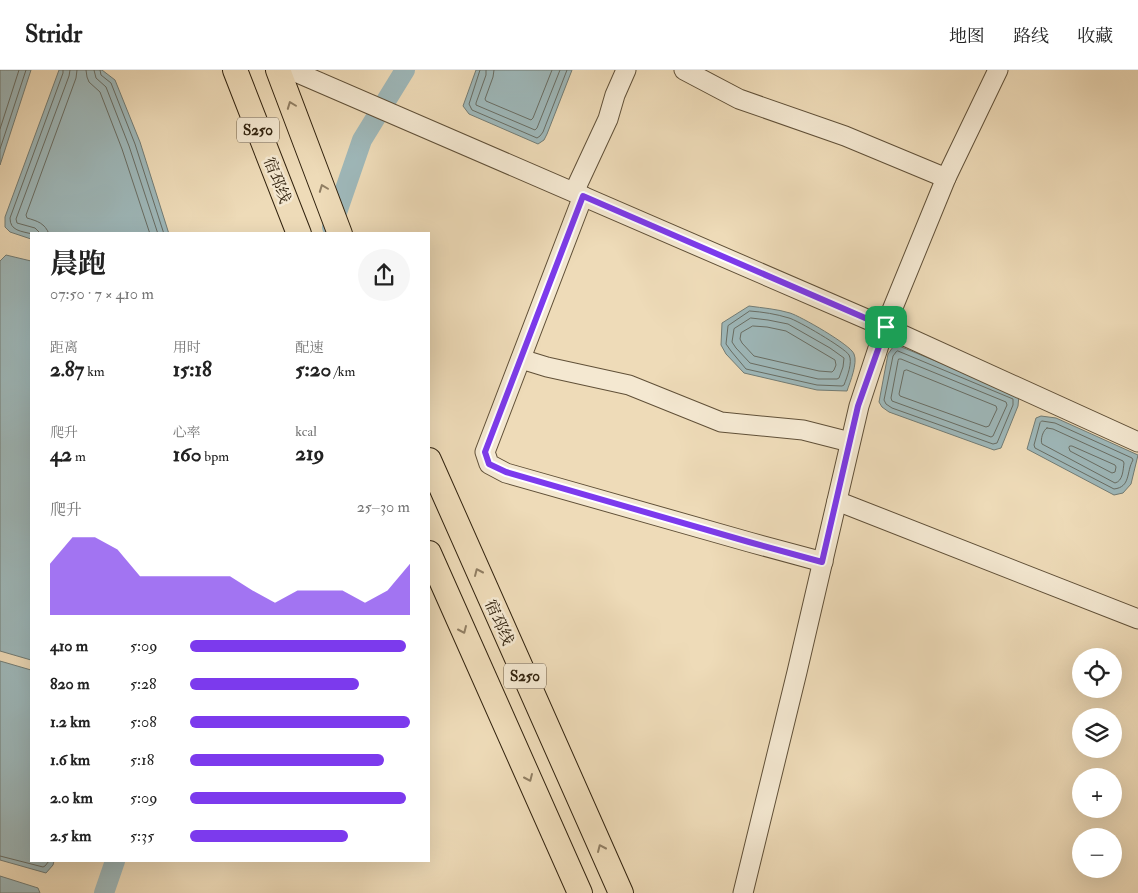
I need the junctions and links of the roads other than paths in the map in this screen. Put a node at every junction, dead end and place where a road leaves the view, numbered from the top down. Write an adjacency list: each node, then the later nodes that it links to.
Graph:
1 (235, 70): 9 (main road, 宿邳线 / S250)
2 (278, 70): 10 (main road, S250, one-way to 2)
3 (291, 70): 8 (lane)
4 (626, 70): 8 (lane)
5 (684, 70): 7 (lane)
6 (998, 70): 7 (lane)
7 (946, 178): 11 (lane)
8 (578, 194): 11 (lane); 12 (lane)
9 (298, 232)
10 (339, 232)
11 (886, 327): 13 (lane); 14 (lane)
12 (520, 359): 13 (lane); 18 (lane)
13 (850, 442): 16 (lane)
14 (1138, 442)
15 (430, 462): 21 (main road, 宿邳线 / S250, one-way to 15)
16 (836, 501): 18 (lane); 19 (lane)
17 (430, 555): 20 (main road, S250, one-way to 20)
18 (822, 562): 22 (lane)
19 (1138, 619)
20 (580, 893)
21 (621, 893)
22 (743, 893)

